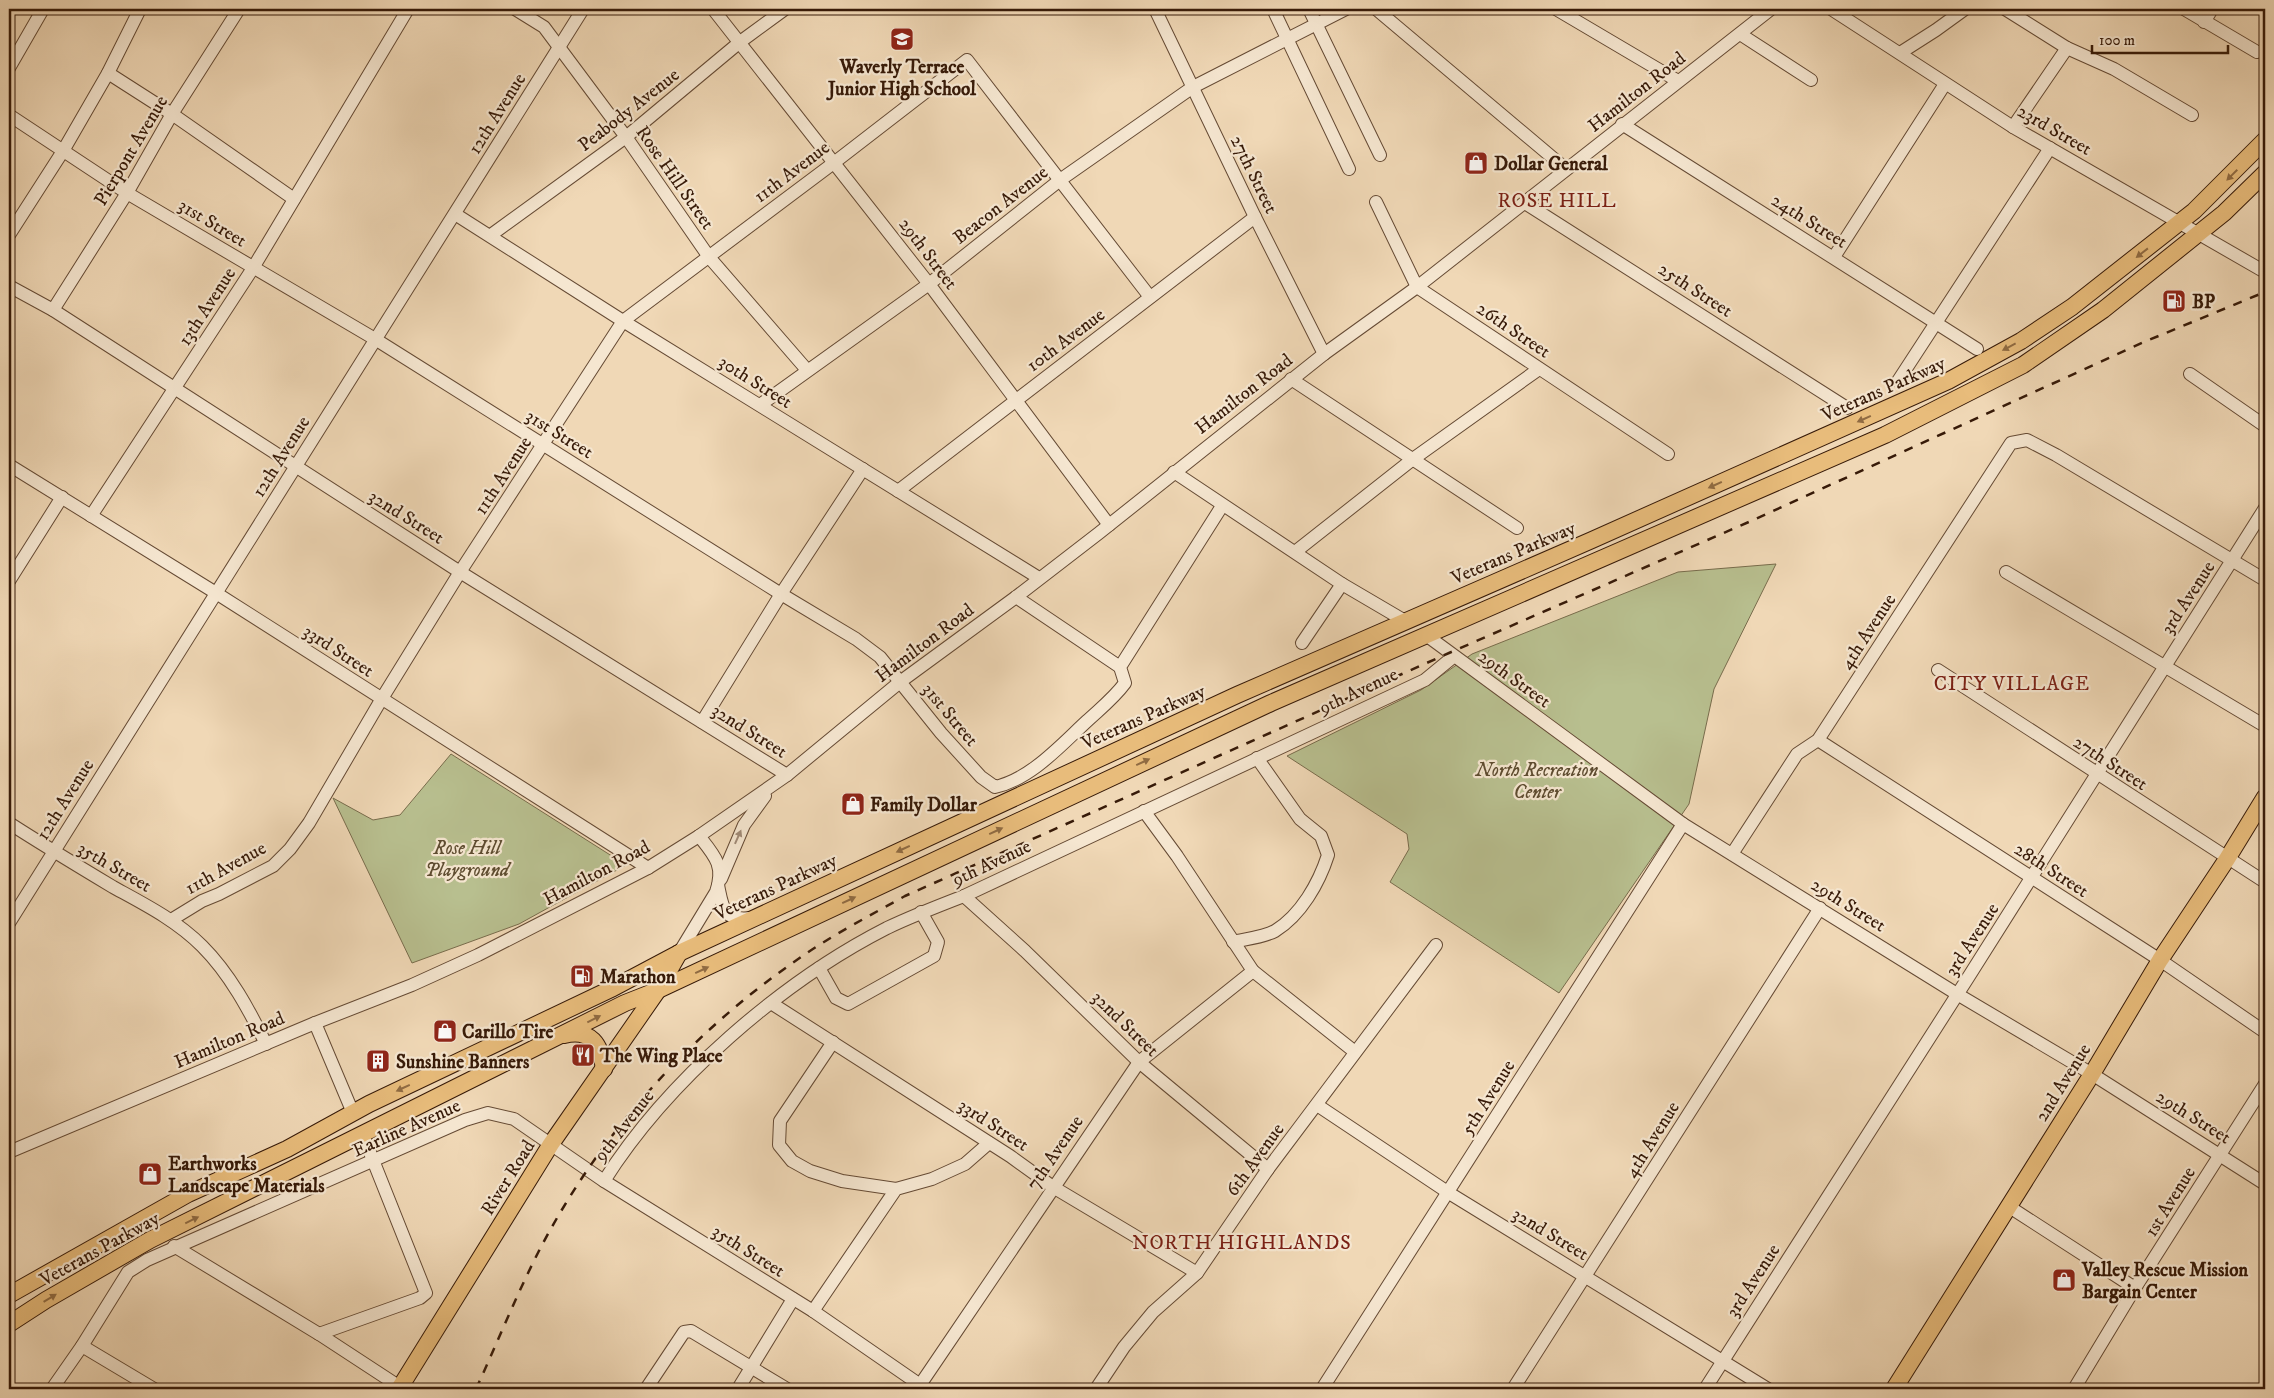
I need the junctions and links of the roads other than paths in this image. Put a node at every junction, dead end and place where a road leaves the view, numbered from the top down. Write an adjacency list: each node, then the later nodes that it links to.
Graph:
1 (43, 9): 30 (street)
2 (140, 9): 31 (street)
3 (239, 9): 36 (street, Pierpont Avenue)
4 (408, 9): 52 (street, 13th Avenue)
5 (515, 9): 26 (street, Rose Hill Street)
6 (583, 9): 26 (street, 12th Avenue)
7 (713, 9): 25 (street, 29th Street)
8 (785, 9): 25 (street, Peabody Avenue)
9 (1155, 9): 35 (street, 27th Street)
10 (1274, 9): 24 (street)
11 (1309, 9): 22 (street)
12 (1346, 9): 22 (street, Beacon Avenue)
13 (1376, 9): 48 (street)
14 (1556, 9): 33 (street)
15 (1771, 9): 23 (street, Hamilton Road)
16 (1831, 9): 29 (street, 23rd Street)
17 (1965, 9): 29 (street)
18 (2005, 9): 27 (street)
19 (2184, 9): 21 (street)
20 (2212, 9): 21 (street)
21 (2204, 22): 28 (street)
22 (1317, 24): 24 (street, Beacon Avenue); 45 (street)
23 (1740, 34): 32 (street); 33 (street, Hamilton Road)
24 (1288, 38): 35 (street, Beacon Avenue); 47 (street)
25 (740, 42): 41 (street, Peabody Avenue); 46 (street, 29th Street)
26 (559, 48): 41 (street, Rose Hill Street); 55 (street, 12th Avenue)
27 (2067, 48): 37 (street); 40 (street)
28 (2257, 52)
29 (1900, 53): 34 (street, 23rd Street)
30 (9, 68)
31 (108, 73): 36 (street); 44 (street)
32 (1811, 80)
33 (1678, 81): 39 (street, Hamilton Road)
34 (1945, 84): 40 (street, 23rd Street); 62 (street)
35 (1193, 88): 50 (street, Beacon Avenue); 56 (street, 27th Street)
36 (172, 114): 51 (street, Pierpont Avenue); 52 (street)
37 (2192, 114)
38 (9, 115): 44 (street, 31st Street)
39 (1622, 124): 48 (street, Hamilton Road); 62 (street, 24th Street)
40 (2013, 126): 43 (street, 23rd Street)
41 (626, 137): 60 (street, Peabody Avenue); 61 (street, Rose Hill Street)
42 (2265, 140): 57 (main road, Veterans Parkway, one-way to 57)
43 (2050, 148): 57 (street, 23rd Street); 71 (street)
44 (63, 151): 51 (street, 31st Street); 59 (street)
45 (1380, 155)
46 (835, 162): 50 (street, 11th Avenue); 61 (street, 11th Avenue); 65 (street, 29th Street)
47 (1349, 169)
48 (1566, 169): 54 (street, Hamilton Road)
49 (2265, 173): 58 (main road, Veterans Parkway)
50 (1060, 180): 65 (street, Beacon Avenue); 68 (street)
51 (128, 193): 63 (street, 31st Street); 69 (street, Pierpont Avenue)
52 (294, 199): 63 (street, 13th Avenue)
53 (1376, 202): 67 (street, 26th Street)
54 (1525, 203): 67 (street, Hamilton Road); 83 (street, 25th Street)
55 (455, 214): 60 (street, 30th Street); 72 (street, 12th Avenue)
56 (1255, 217): 68 (street, 10th Avenue); 74 (street, 27th Street)
57 (2180, 223): 58 (street, 23rd Street); 110 (main road, Veterans Parkway, one-way to 110)
58 (2200, 233): 64 (street, 23rd Street); 111 (main road, Veterans Parkway)
59 (9, 235)
60 (491, 235): 70 (street, 30th Street)
61 (709, 256): 70 (street, 11th Avenue); 76 (street, Rose Hill Street)
62 (1834, 256): 71 (street, 24th Street)
63 (253, 268): 72 (street, 31st Street); 80 (street, 13th Avenue)
64 (2265, 272)
65 (929, 284): 76 (street, Beacon Avenue); 81 (street, 29th Street)
66 (9, 286): 69 (street, 32nd Street)
67 (1418, 287): 74 (street, Hamilton Road); 75 (street, 26th Street)
68 (1150, 297): 81 (street, 10th Avenue)
69 (53, 310): 80 (street, 32nd Street)
70 (623, 321): 82 (street, 30th Street); 85 (street, 11th Avenue)
71 (1936, 323): 73 (street, 24th Street); 79 (street)
72 (375, 339): 85 (street, 31st Street); 89 (street, 12th Avenue)
73 (1978, 349)
74 (1324, 354): 78 (street, Hamilton Road)
75 (1539, 369): 86 (street, 26th Street); 87 (street)
76 (807, 370): 82 (street, Beacon Avenue)
77 (2190, 374): 84 (street)
78 (1291, 379): 87 (street); 91 (street, Hamilton Road)
79 (1898, 381)
80 (176, 388): 89 (street, 32nd Street); 96 (street, 13th Avenue)
81 (1015, 400): 92 (street, 10th Avenue); 97 (street, 29th Street)
82 (760, 404): 90 (street, 30th Street)
83 (1847, 408)
84 (2265, 426)
85 (544, 445): 101 (street, 11th Avenue); 108 (street, 31st Street)
86 (1668, 454)
87 (1412, 459): 98 (street); 99 (street)
88 (9, 465): 93 (street, 33rd Street)
89 (295, 467): 101 (street, 32nd Street); 107 (street, 12th Avenue)
90 (863, 469): 92 (street, 30th Street); 108 (street)
91 (1174, 472): 94 (street); 97 (street, Hamilton Road)
92 (898, 491): 103 (street, 30th Street)
93 (62, 497): 96 (street, 33rd Street); 105 (street)
94 (1222, 506): 99 (street); 115 (street)
95 (2265, 508): 100 (street, 3rd Avenue)
96 (91, 516): 107 (street, 33rd Street)
97 (1109, 525): 103 (street, Hamilton Road)
98 (1517, 528)
99 (1295, 552): 106 (street)
100 (2233, 559): 104 (street); 114 (street, 3rd Avenue); 121 (street, 4th Avenue)
101 (460, 572): 118 (street, 11th Avenue); 119 (street, 32nd Street)
102 (2006, 572): 114 (street)
103 (1039, 578): 109 (street, Hamilton Road)
104 (2265, 580)
105 (9, 581)
106 (1342, 584): 110 (street); 112 (street)
107 (216, 593): 118 (street, 33rd Street); 131 (street, 12th Avenue)
108 (781, 594): 117 (street, 31st Street); 119 (street)
109 (1016, 597): 115 (street); 117 (street, Hamilton Road)
110 (1405, 621): 141 (main road, Veterans Parkway, one-way to 141)
111 (1426, 635): 113 (street, 29th Street); 150 (main road, Veterans Parkway, one-way to 111)
112 (1302, 643)
113 (1453, 656): 122 (street, 9th Avenue); 129 (street, 29th Street)
114 (2165, 665): 120 (street); 124 (street, 3rd Avenue)
115 (1120, 667): 117 (street, 31st Street)
116 (1938, 670): 124 (street, 27th Street)
117 (900, 682): 123 (street, Hamilton Road)
118 (381, 700): 134 (street, 33rd Street); 142 (street, 11th Avenue)
119 (702, 722): 123 (street, 32nd Street)
120 (2265, 726)
121 (1818, 740): 132 (street, 4th Avenue); 135 (street, 28th Street)
122 (1258, 758): 127 (street, 9th Avenue); 144 (street)
123 (787, 775): 125 (street, Hamilton Road)
124 (2097, 775): 133 (street, 27th Street); 135 (street, 3rd Avenue)
125 (773, 785): 130 (street, Hamilton Road); 137 (street, one-way to 125)
126 (2265, 797): 133 (main road, 2nd Avenue)
127 (1144, 811): 138 (street, 9th Avenue); 144 (street)
128 (9, 822): 131 (street, 35th Street)
129 (1683, 824): 132 (street, 29th Street); 176 (street, 5th Avenue)
130 (699, 836): 134 (street, Hamilton Road); 137 (street)
131 (53, 852): 142 (street, 35th Street); 143 (street, 12th Avenue)
132 (1732, 854): 139 (street, 29th Street)
133 (2227, 859): 136 (street, 27th Street); 147 (main road, 2nd Avenue)
134 (648, 868): 153 (street, Hamilton Road)
135 (2033, 879): 147 (street, 28th Street); 151 (street, 3rd Avenue)
136 (2265, 882)
137 (719, 883): 141 (street); 146 (street)
138 (964, 896): 140 (street, 9th Avenue); 159 (street, 32nd Street)
139 (1820, 908): 151 (street, 29th Street); 180 (street, 4th Avenue)
140 (921, 912): 148 (street, 9th Avenue); 148 (street)
141 (754, 918): 146 (main road, Veterans Parkway)
142 (171, 920): 157 (street, 35th Street)
143 (9, 923)
144 (1233, 942): 149 (street)
145 (1436, 945): 158 (street, 6th Avenue)
146 (679, 953): 150 (main road, River Road); 164 (main road, Veterans Parkway, one-way to 164)
147 (2160, 960): 154 (street, 28th Street); 161 (main road, 2nd Avenue)
148 (819, 968): 152 (street, 9th Avenue)
149 (1253, 971): 158 (street); 159 (street, 7th Avenue)
150 (658, 990): 155 (main road, Veterans Parkway, one-way to 150); 160 (main road, River Road)
151 (1957, 994): 161 (street, 29th Street); 188 (street, 3rd Avenue)
152 (772, 1003): 156 (street, 33rd Street); 172 (street, 9th Avenue)
153 (315, 1023): 157 (street, Hamilton Road); 164 (street)
154 (2265, 1032)
155 (560, 1036): 160 (main road); 165 (main road, Veterans Parkway)
156 (833, 1042): 166 (street, 33rd Street); 175 (street)
157 (266, 1044): 168 (street, Hamilton Road)
158 (1354, 1052): 163 (street, 6th Avenue)
159 (1138, 1062): 171 (street, 32nd Street); 174 (street, 7th Avenue)
160 (604, 1069): 167 (main road, River Road)
161 (2092, 1074): 169 (street, 29th Street); 177 (main road, 2nd Avenue)
162 (2265, 1084): 169 (street, 1st Avenue)
163 (1317, 1105): 171 (street, 6th Avenue); 176 (street, 32nd Street)
164 (353, 1113): 182 (main road, Veterans Parkway)
165 (363, 1135): 170 (street); 185 (main road, Veterans Parkway, one-way to 165)
166 (988, 1143): 174 (street, 33rd Street); 175 (street)
167 (551, 1144): 170 (street, Earline Avenue); 172 (street, 35th Street); 191 (main road, River Road)
168 (9, 1152)
169 (2220, 1154): 173 (street, 29th Street); 181 (street, 1st Avenue)
170 (374, 1161): 178 (street, Earline Avenue); 186 (street)
171 (1268, 1169): 179 (street, 6th Avenue)
172 (604, 1181): 183 (street, 35th Street)
173 (2265, 1184)
174 (1054, 1187): 179 (street, 33rd Street); 190 (street, 7th Avenue)
175 (896, 1189): 184 (street)
176 (1449, 1193): 180 (street, 32nd Street); 198 (street, 5th Avenue)
177 (2008, 1206): 181 (street); 202 (main road, 2nd Avenue)
178 (174, 1246): 186 (street); 187 (street, Earline Avenue)
179 (1197, 1273): 197 (street, 6th Avenue)
180 (1587, 1276): 188 (street, 32nd Street); 199 (street, 4th Avenue)
181 (2135, 1288): 203 (street, 1st Avenue)
182 (9, 1294)
183 (792, 1299): 184 (street, 35th Street); 189 (street)
184 (813, 1312): 190 (street, 35th Street)
185 (9, 1324)
186 (319, 1334): 191 (street)
187 (82, 1346): 192 (street, Earline Avenue); 193 (street)
188 (1723, 1360): 200 (street, 3rd Avenue); 201 (street, 32nd Street)
189 (751, 1367): 194 (street); 195 (street); 196 (street)
190 (923, 1387)
191 (399, 1388)
192 (52, 1389)
193 (154, 1389)
194 (646, 1389)
195 (738, 1389)
196 (787, 1389)
197 (1096, 1389)
198 (1322, 1389)
199 (1514, 1389)
200 (1704, 1389)
201 (1768, 1389)
202 (1894, 1389)
203 (2074, 1389)

